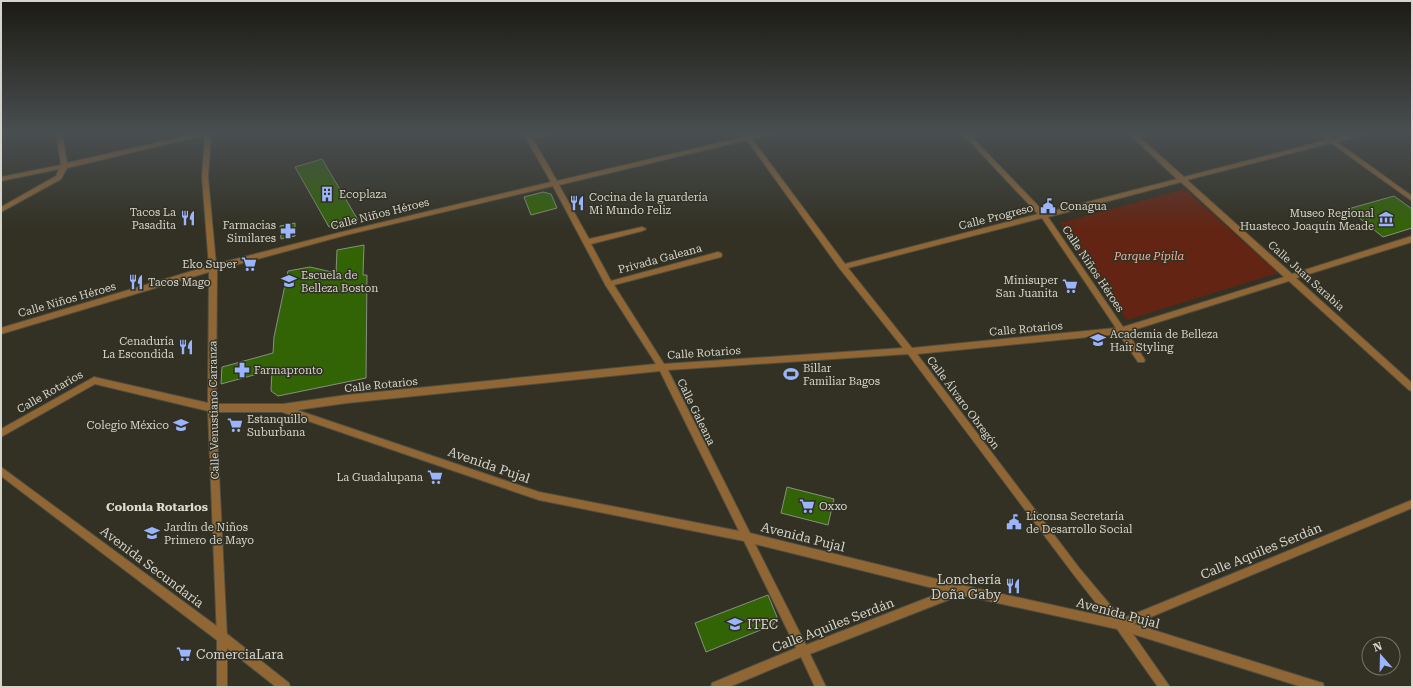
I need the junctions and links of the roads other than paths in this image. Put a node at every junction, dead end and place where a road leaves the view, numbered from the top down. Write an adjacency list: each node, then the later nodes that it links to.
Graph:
1 (68, 165): 10 (street)
2 (206, 165): 22 (street, Calle Venustiano Carranza)
3 (545, 165): 13 (street, Calle Galeana)
4 (627, 165): 13 (street, Calle Niños Héroes)
5 (769, 165): 21 (street, Calle Álvaro Obregón)
6 (996, 165): 16 (street, Calle Niños Héroes)
7 (1167, 165): 12 (street, Calle Juan Sarabia)
8 (1234, 165): 12 (street, Calle Progreso)
9 (1365, 165): 14 (street)
10 (64, 166): 11 (street); 15 (street)
11 (1, 178)
12 (1181, 178): 16 (street, Calle Progreso); 23 (street, Calle Juan Sarabia)
13 (555, 183): 19 (street, Calle Galeana); 22 (street, Calle Niños Héroes)
14 (1412, 199)
15 (1, 210)
16 (1044, 216): 21 (street, Calle Progreso); 26 (street, Calle Niños Héroes)
17 (642, 229): 19 (street)
18 (1412, 239): 23 (street, Calle Rotarios)
19 (587, 242): 24 (street, Calle Galeana)
20 (718, 255): 24 (street, Privada Galeana)
21 (843, 267): 27 (street, Calle Álvaro Obregón)
22 (213, 268): 25 (street, Calle Niños Héroes); 31 (street, Calle Venustiano Carranza)
23 (1291, 277): 26 (street, Calle Rotarios); 30 (street, Calle Juan Sarabia)
24 (609, 284): 29 (street, Calle Galeana)
25 (1, 331)
26 (1121, 331): 27 (street, Calle Rotarios); 28 (street, Calle Niños Héroes)
27 (910, 351): 29 (street, Calle Rotarios); 38 (street, Calle Álvaro Obregón)
28 (1141, 360)
29 (662, 367): 32 (street, Calle Rotarios); 36 (street, Calle Galeana)
30 (1412, 388)
31 (212, 408): 32 (street, Calle Rotarios); 33 (street, Calle Rotarios); 39 (street, Calle Venustiano Carranza)
32 (283, 408): 36 (street, Avenida Pujal)
33 (1, 433)
34 (1, 471): 39 (street, Avenida Secundaria)
35 (1412, 504): 38 (street, Calle Aquiles Serdán)
36 (746, 536): 37 (street, Avenida Pujal); 40 (street, Calle Galeana)
37 (961, 590): 38 (street, Avenida Pujal); 40 (street, Calle Aquiles Serdán)
38 (1120, 625): 45 (street, Calle Álvaro Obregón); 46 (street, Avenida Pujal)
39 (222, 637): 41 (street, Calle Venustiano Carranza); 42 (street, Avenida Secundaria)
40 (803, 651): 43 (street, Calle Aquiles Serdán); 44 (street, Calle Galeana)
41 (222, 687)
42 (286, 687)
43 (716, 687)
44 (821, 687)
45 (1165, 687)
46 (1319, 687)

